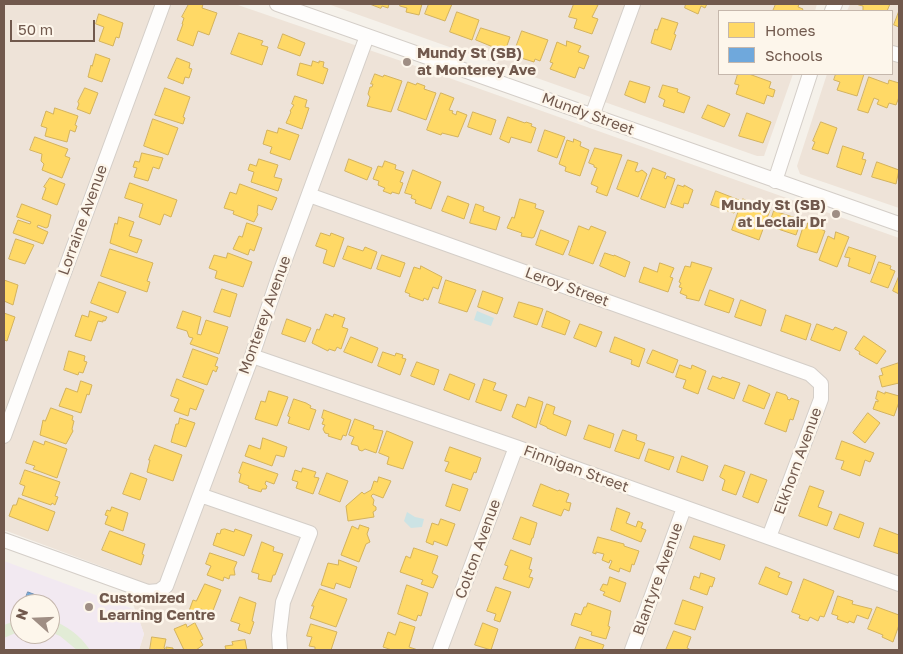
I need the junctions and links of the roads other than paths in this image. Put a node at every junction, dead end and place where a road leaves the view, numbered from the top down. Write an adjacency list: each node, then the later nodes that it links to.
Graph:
1 (163, 4): 12 (street, Lorraine Avenue)
2 (277, 4): 4 (street, Mundy Street)
3 (633, 4): 6 (street)
4 (367, 36): 6 (street, Mundy Street); 8 (street, Monterey Avenue)
5 (810, 75): 7 (street)
6 (592, 116): 7 (street, Mundy Street)
7 (774, 181): 9 (street, Mundy Street)
8 (309, 195): 10 (street, Monterey Avenue); 11 (street, Leroy Street)
9 (899, 224)
10 (252, 356): 13 (street, Finnigan Street); 14 (street, Monterey Avenue)
11 (821, 384): 16 (street, Elkhorn Avenue)
12 (4, 436)
13 (516, 447): 15 (street, Finnigan Street); 20 (street, Colton Avenue)
14 (200, 495): 17 (street, Monterey Avenue); 19 (street)
15 (684, 508): 16 (street, Finnigan Street); 21 (street, Blantyre Avenue)
16 (769, 537): 18 (street, Finnigan Street)
17 (4, 540)
18 (899, 584)
19 (280, 650)
20 (440, 650)
21 (632, 650)

